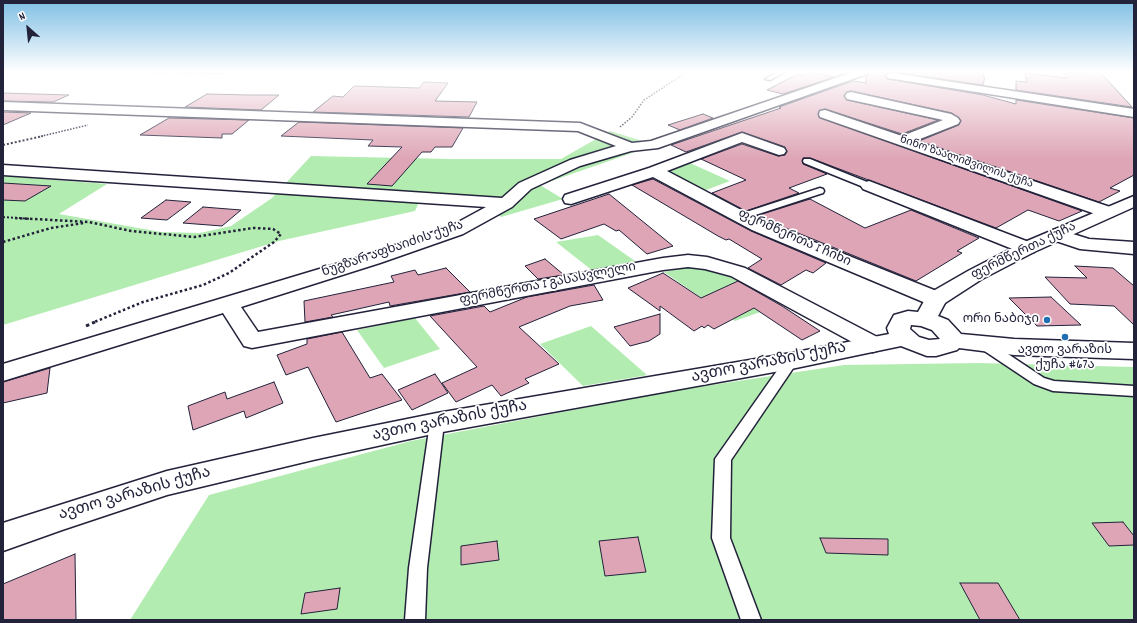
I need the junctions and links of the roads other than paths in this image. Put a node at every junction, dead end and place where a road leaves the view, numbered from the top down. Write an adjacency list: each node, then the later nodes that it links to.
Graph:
1 (778, 101): 8 (street, ნუგზარ აფხაიძის ქუჩა)
2 (874, 101): 7 (street)
3 (1055, 101): 5 (street)
4 (3, 106): 8 (street)
5 (1134, 113)
6 (825, 114): 7 (street, ნინო ზაალიშვილის ქუჩა)
7 (902, 141): 18 (street, ნინო ზაალიშვილის ქუჩა)
8 (630, 147): 17 (street, ნუგზარ აფხაიძის ქუჩა)
9 (779, 151): 12 (street)
10 (807, 161): 13 (lane)
11 (3, 170): 17 (street)
12 (654, 171): 15 (street); 19 (street, ფერმწერთა I ჩიხი)
13 (869, 186): 21 (street)
14 (820, 191): 19 (lane)
15 (571, 199)
16 (1134, 201): 18 (street, ფერმწერთა ქუჩა)
17 (506, 203): 24 (street, ნუგზარ აფხაიძის ქუჩა)
18 (1108, 212): 20 (street, ფერმწერთა ქუჩა)
19 (740, 216): 23 (street, ფერმწერთა I ჩიხი)
20 (1057, 235): 21 (street, ფერმწერთა ქუჩა); 22 (street)
21 (1027, 248): 23 (street, ფერმწერთა ქუჩა)
22 (1134, 248)
23 (936, 300): 25 (street, ფერმწერთა ქუჩა); 30 (street)
24 (228, 304): 28 (street, ფერმწერთა I გასასვლელი); 33 (street, ნუგზარ აფხაიძის ქუჩა)
25 (925, 319): 26 (street); 27 (street)
26 (905, 338): 27 (street); 28 (street, ავთო ვარაზის ქუჩა)
27 (952, 340): 29 (street)
28 (873, 344): 32 (street, ავთო ვარაზის ქუჩა)
29 (983, 344): 30 (street); 34 (lane)
30 (1014, 347): 31 (street)
31 (1134, 351)
32 (791, 361): 35 (street, ავთო ვარაზის ქუჩა); 38 (lane)
33 (3, 374)
34 (1134, 391)
35 (437, 423): 36 (street, ავთო ვარაზის ქუჩა); 37 (lane)
36 (3, 536)
37 (416, 620)
38 (751, 620)

